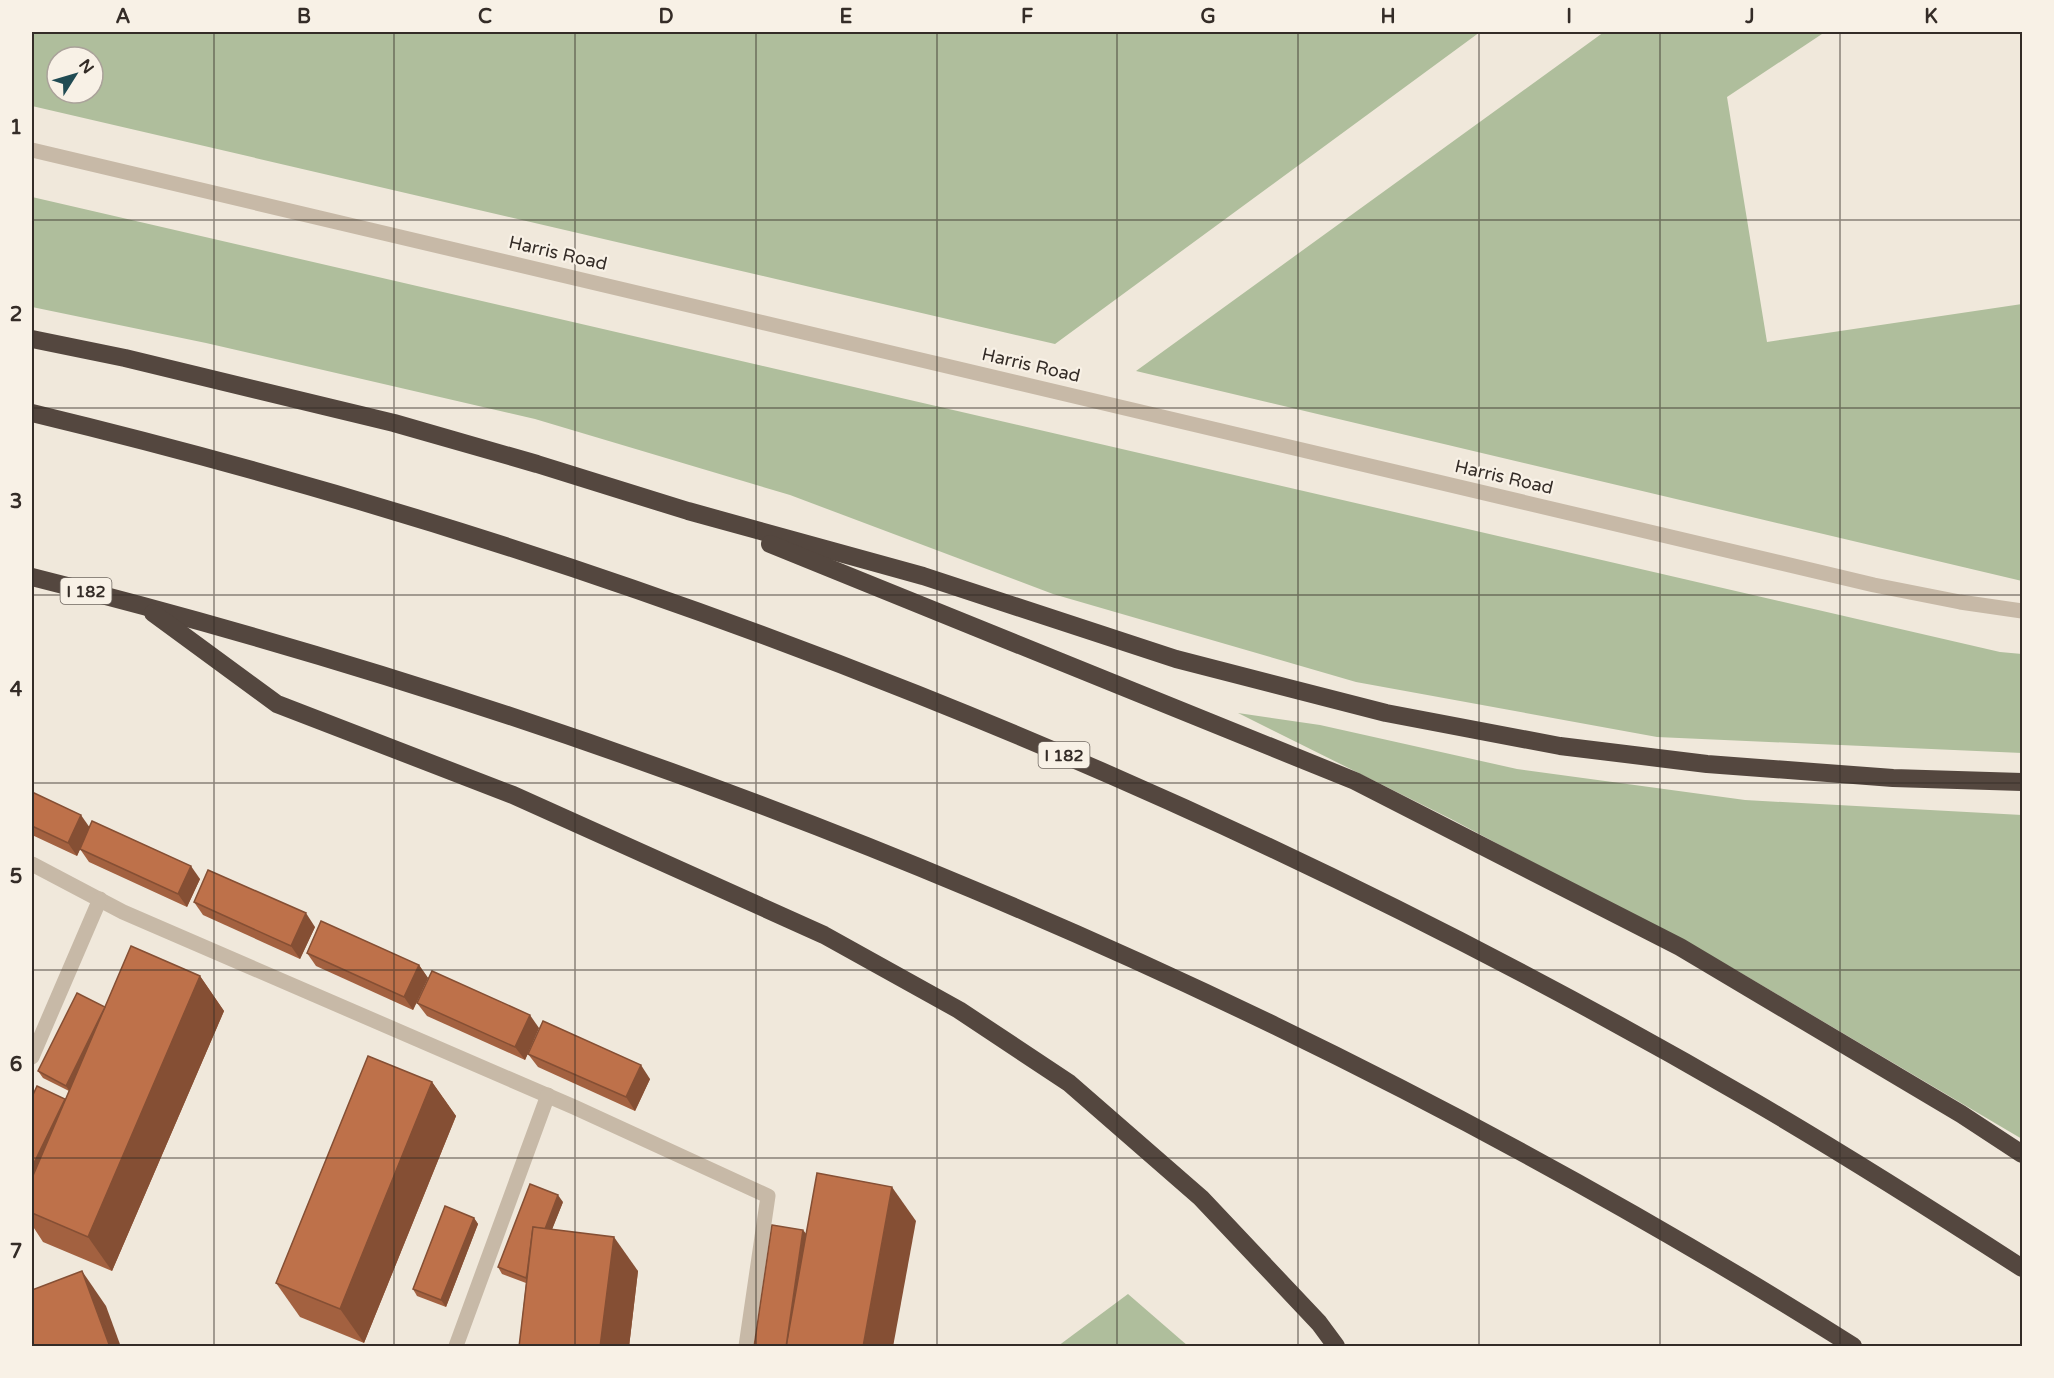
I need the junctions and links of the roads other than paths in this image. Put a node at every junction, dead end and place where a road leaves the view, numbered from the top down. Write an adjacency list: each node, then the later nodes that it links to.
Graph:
1 (32, 150): 7 (street, Harris Road)
2 (32, 339): 4 (highway)
3 (32, 413): 14 (highway, I 182)
4 (688, 511): 8 (highway); 13 (highway)
5 (32, 577): 6 (highway, I 182)
6 (141, 605): 17 (highway); 18 (highway, I 182)
7 (2022, 611)
8 (2022, 782)
9 (32, 864): 10 (street)
10 (100, 899): 11 (street); 12 (street)
11 (32, 1057)
12 (548, 1095): 15 (street); 16 (street)
13 (2022, 1154)
14 (2022, 1268)
15 (456, 1347)
16 (746, 1347)
17 (1336, 1347)
18 (1853, 1347)

